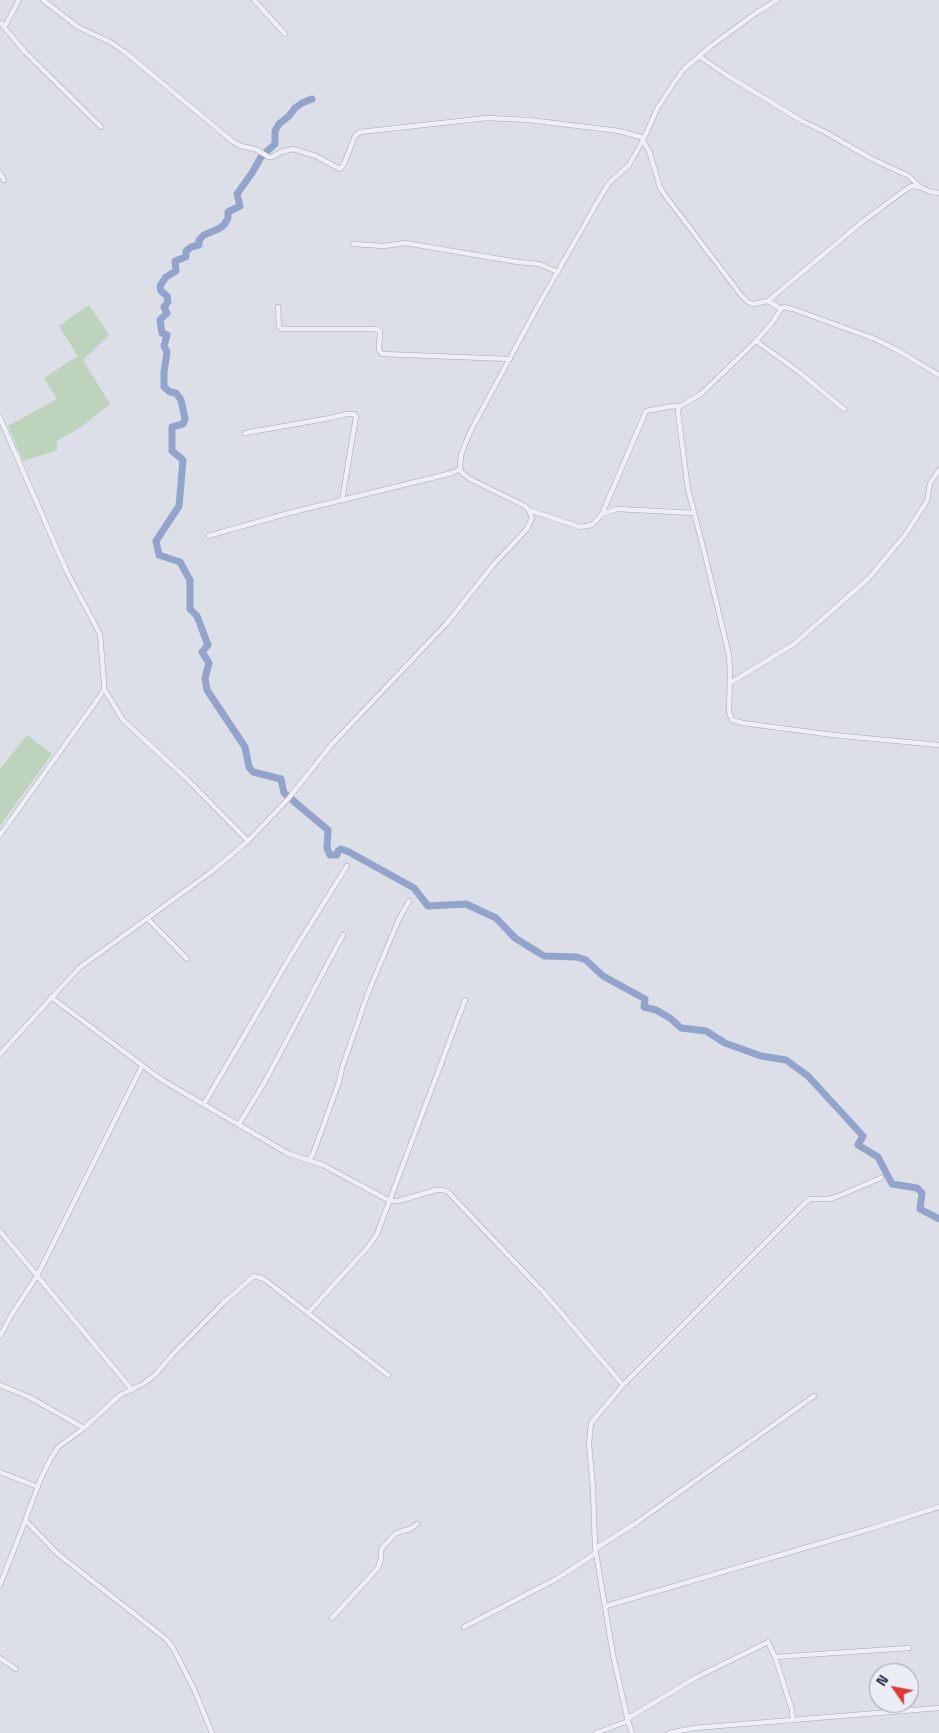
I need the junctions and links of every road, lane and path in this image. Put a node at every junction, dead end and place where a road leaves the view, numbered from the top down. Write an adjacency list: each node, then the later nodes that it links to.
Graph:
1 (19, 0): 5 (street)
2 (43, 0): 9 (street)
3 (254, 0): 6 (street)
4 (777, 0): 7 (street)
5 (2, 25): 8 (street)
6 (285, 34)
7 (699, 56): 9 (street); 12 (street)
8 (101, 127)
9 (643, 140): 15 (street); 16 (street)
10 (0, 173): 11 (street)
11 (4, 180)
12 (920, 187): 13 (street); 16 (street)
13 (939, 193)
14 (353, 244): 15 (street)
15 (558, 272): 20 (street)
16 (768, 301): 18 (street)
17 (278, 307): 20 (street)
18 (781, 309): 19 (street); 21 (street)
19 (756, 341): 22 (street); 23 (street)
20 (510, 359): 26 (street)
21 (939, 375)
22 (679, 407): 30 (street); 31 (street)
23 (844, 409)
24 (0, 418): 34 (street)
25 (245, 432): 28 (street)
26 (460, 469): 28 (street); 29 (street)
27 (939, 470): 33 (street)
28 (342, 500): 32 (street)
29 (529, 510): 31 (street); 37 (street)
30 (694, 513): 31 (street); 33 (street)
31 (602, 514)
32 (208, 536)
33 (730, 683): 35 (street)
34 (104, 689): 36 (street); 37 (street)
35 (939, 745)
36 (0, 835)
37 (248, 841): 40 (street)
38 (347, 866): 47 (street)
39 (409, 901): 49 (street)
40 (147, 918): 42 (street); 43 (street)
41 (343, 935): 48 (street)
42 (187, 958)
43 (51, 997): 45 (street); 46 (street)
44 (465, 1000): 51 (street)
45 (0, 1054)
46 (142, 1066): 47 (street); 53 (street)
47 (204, 1104): 48 (street)
48 (239, 1124): 49 (street)
49 (308, 1160): 51 (street)
50 (881, 1178): 57 (street)
51 (390, 1201): 54 (street); 57 (street)
52 (0, 1231): 53 (street)
53 (37, 1276): 55 (street); 59 (street)
54 (308, 1313): 56 (street); 59 (street)
55 (0, 1336)
56 (388, 1376)
57 (623, 1384): 67 (street)
58 (0, 1386): 61 (street)
59 (132, 1390): 61 (street)
60 (814, 1396): 67 (street)
61 (84, 1428): 63 (street)
62 (0, 1472): 63 (street)
63 (38, 1487): 65 (street)
64 (939, 1507): 69 (street)
65 (26, 1518): 68 (street); 79 (street)
66 (417, 1524): 70 (street)
67 (596, 1551): 69 (street); 71 (street)
68 (0, 1586)
69 (606, 1606): 77 (street)
70 (332, 1618)
71 (464, 1627)
72 (909, 1648): 74 (street)
73 (0, 1658): 75 (street)
74 (775, 1658): 77 (street); 78 (street)
75 (16, 1669)
76 (939, 1708): 78 (street)
77 (628, 1720): 80 (street); 81 (street)
78 (793, 1720): 82 (street)
79 (212, 1733)
80 (596, 1733)
81 (632, 1733)
82 (669, 1733)

